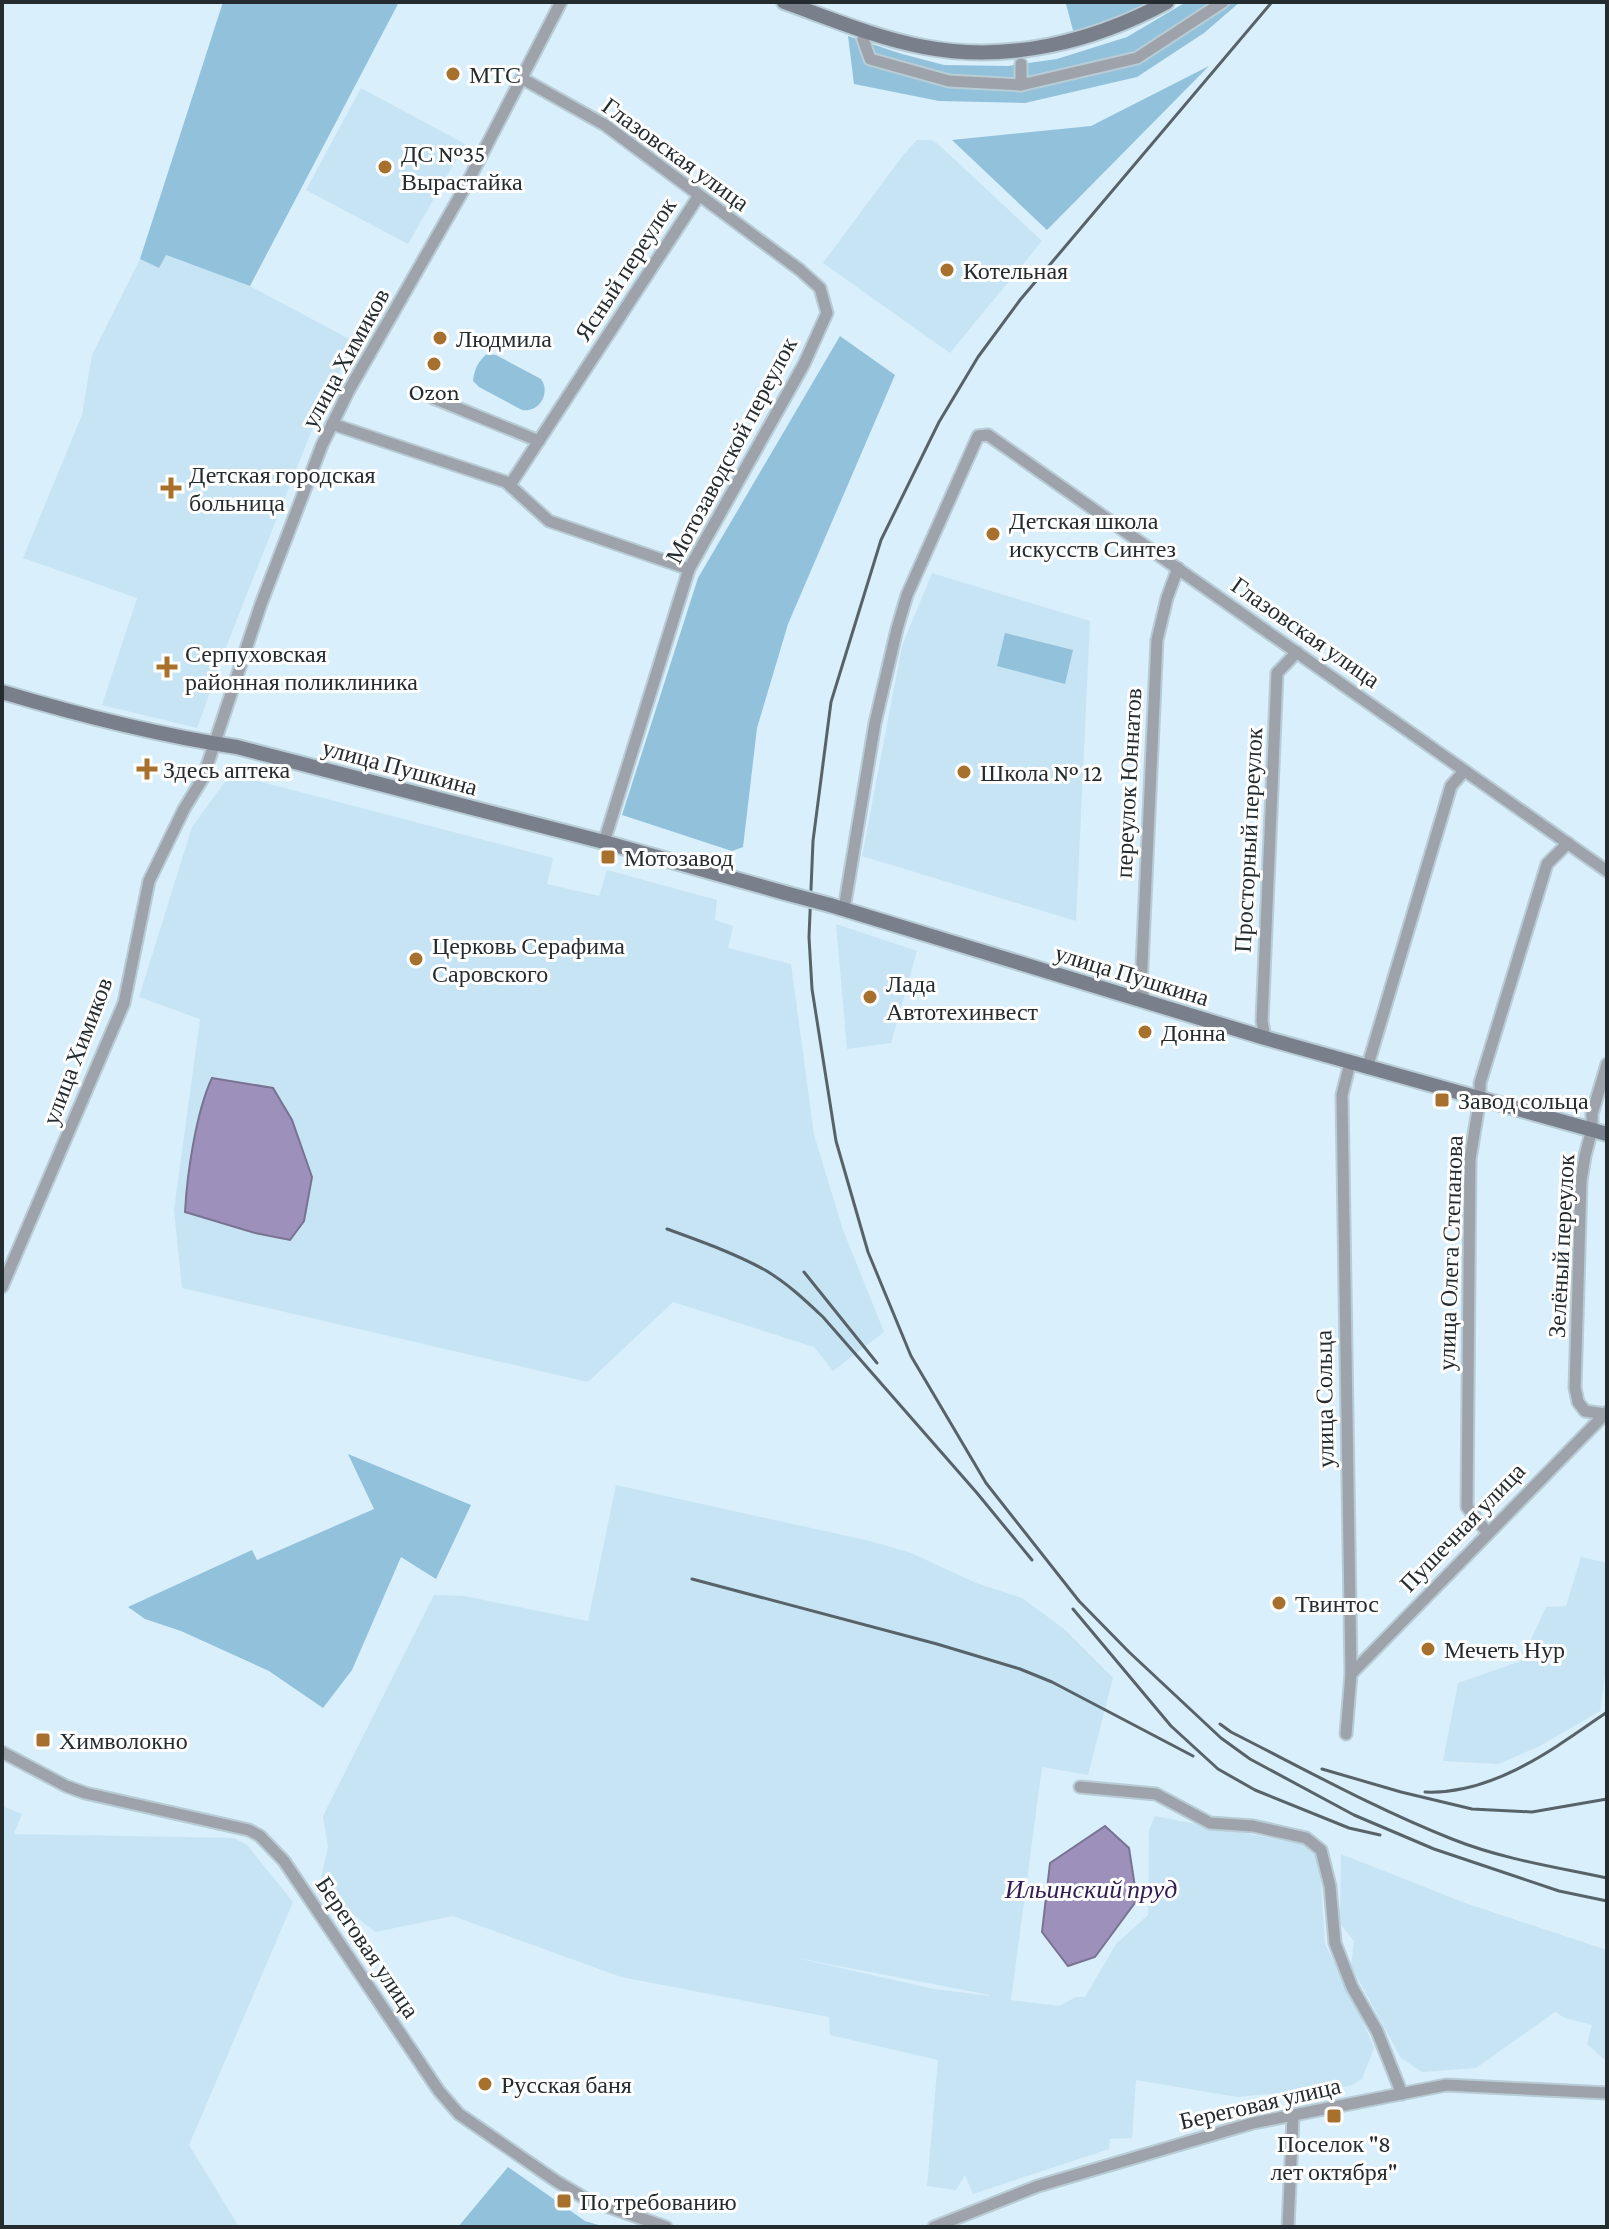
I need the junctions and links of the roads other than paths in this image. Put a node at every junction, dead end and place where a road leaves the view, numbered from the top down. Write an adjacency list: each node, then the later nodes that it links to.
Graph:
1 (561, 2): 7 (street, улица Химиков)
2 (784, 2): 3 (street)
3 (1167, 2)
4 (1223, 2): 8 (street)
5 (863, 39): 8 (street)
6 (1021, 64): 8 (street)
7 (523, 79): 9 (street, Глазовская улица); 12 (street, улица Химиков)
8 (1021, 85)
9 (698, 197): 10 (street, Глазовская улица); 13 (street, Ясный переулок)
10 (800, 270): 16 (street, Мотозаводской переулок)
11 (433, 398): 13 (street)
12 (332, 424): 14 (street); 19 (street, улица Химиков)
13 (539, 441): 14 (street, Ясный переулок)
14 (510, 485): 16 (street)
15 (1178, 568): 17 (street, Глазовская улица); 24 (street, Глазовская улица); 25 (street, переулок Юннатов)
16 (689, 569): 21 (street, Мотозаводской переулок)
17 (1297, 652): 20 (street, Глазовская улица); 26 (street, Просторный переулок)
18 (2, 692): 19 (street, улица Пушкина)
19 (215, 744): 21 (street, улица Пушкина); 32 (street, улица Химиков)
20 (1464, 771): 22 (street, Глазовская улица); 29 (street)
21 (604, 842): 24 (street, улица Пушкина, bridge)
22 (1568, 843): 23 (street, Глазовская улица); 30 (street, улица Олега Степанова)
23 (1607, 871)
24 (837, 907): 25 (street, улица Пушкина)
25 (1145, 1001): 26 (street, улица Пушкина)
26 (1265, 1038): 27 (street, улица Пушкина)
27 (1350, 1063): 29 (street, улица Пушкина); 35 (street, улица Сольца)
28 (1607, 1064): 31 (street, Зелёный переулок)
29 (1367, 1068): 30 (street, улица Пушкина)
30 (1480, 1098): 31 (street, улица Пушкина); 34 (street, улица Олега Степанова)
31 (1600, 1132): 33 (street, Зелёный переулок)
32 (2, 1287)
33 (1606, 1413): 34 (street, Пушечная улица)
34 (1487, 1532): 35 (street, Пушечная улица)
35 (1351, 1674): 36 (street, улица Сольца)
36 (1346, 1734)
37 (2, 1752): 42 (street, Береговая улица)
38 (1080, 1787): 40 (street)
39 (1607, 2093): 40 (street, Береговая улица)
40 (1402, 2094): 41 (street, Береговая улица)
41 (1293, 2117): 43 (street, Береговая улица); 44 (street)
42 (666, 2227)
43 (934, 2227)
44 (1288, 2227)

